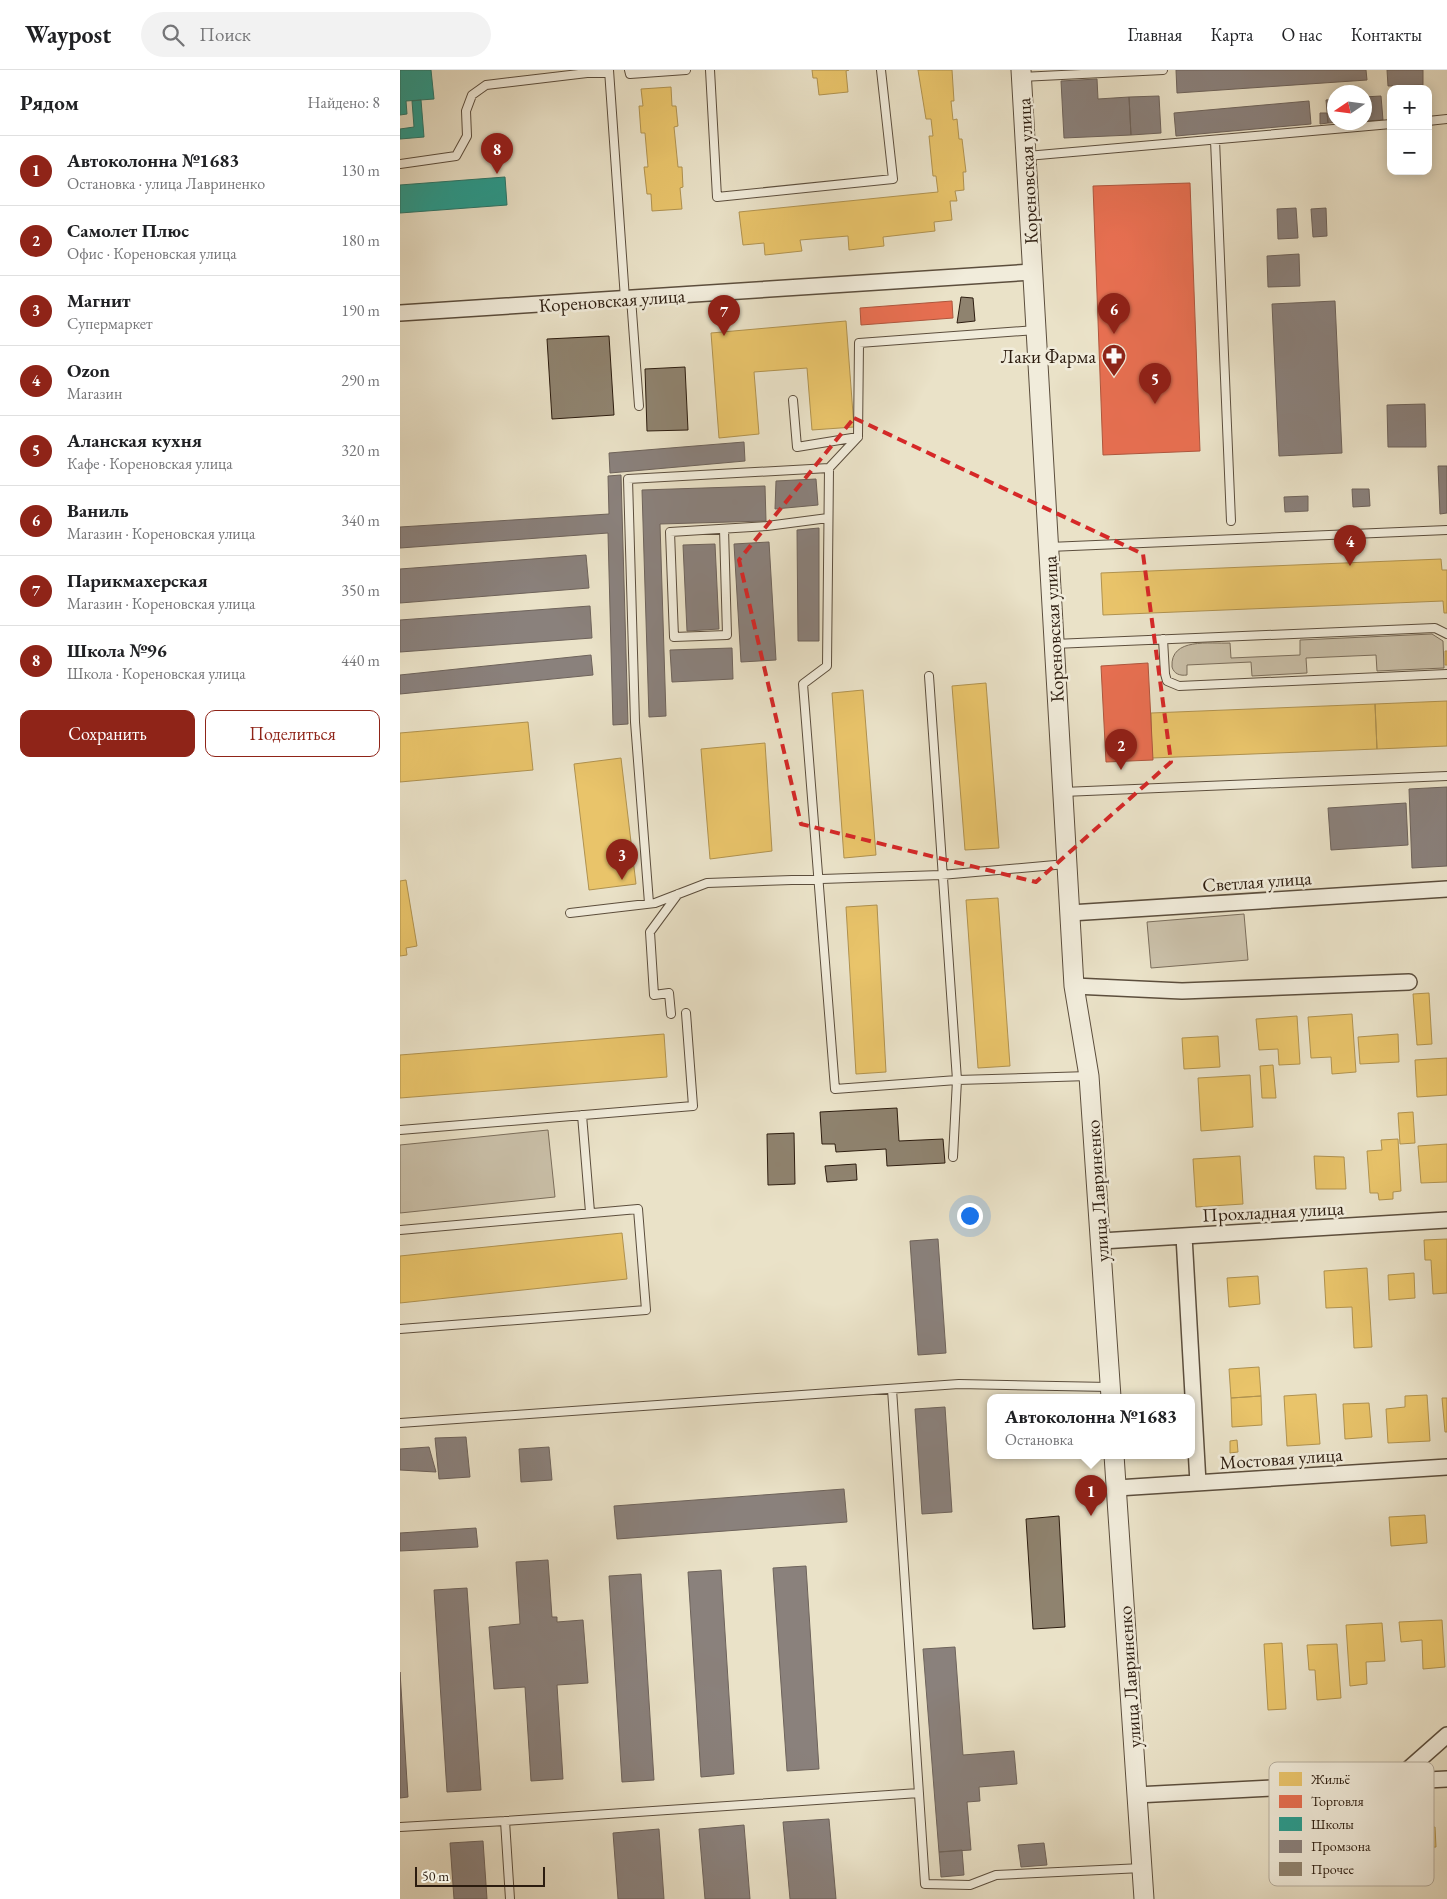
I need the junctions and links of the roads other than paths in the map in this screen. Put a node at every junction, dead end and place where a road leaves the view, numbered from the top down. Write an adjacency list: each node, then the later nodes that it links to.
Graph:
1 (630, 70): 2 (lane)
2 (686, 70)
3 (710, 70): 4 (lane)
4 (881, 70)
5 (1163, 70): 8 (lane)
6 (575, 72): 7 (lane); 14 (lane)
7 (609, 72): 16 (lane)
8 (1021, 73): 13 (street, Кореновская улица)
9 (1447, 120): 10 (lane)
10 (1432, 121)
11 (1387, 124): 12 (lane)
12 (1214, 140): 13 (lane); 24 (lane)
13 (1026, 156): 15 (street, Кореновская улица)
14 (400, 164)
15 (1033, 272): 16 (street, Кореновская улица); 18 (street, Кореновская улица)
16 (628, 299): 17 (street, Кореновская улица); 20 (lane)
17 (400, 313)
18 (1036, 330): 21 (lane); 27 (street, Кореновская улица)
19 (793, 400): 21 (lane)
20 (639, 406)
21 (858, 437): 22 (lane)
22 (829, 468): 23 (lane); 40 (lane)
23 (828, 518): 25 (lane); 37 (lane)
24 (1231, 521)
25 (724, 529): 25 (lane)
26 (1447, 530): 27 (lane)
27 (1049, 547): 30 (street, Кореновская улица)
28 (1447, 634): 29 (lane)
29 (1164, 639): 30 (lane); 31 (lane)
30 (1054, 644): 34 (street, Кореновская улица)
31 (1447, 674)
32 (929, 676): 36 (lane)
33 (1447, 776): 34 (lane)
34 (1063, 792): 35 (street, Кореновская улица)
35 (1067, 864): 36 (lane); 42 (street, Кореновская улица)
36 (941, 875): 37 (lane); 48 (lane)
37 (818, 879): 39 (lane); 48 (lane)
38 (1447, 888): 42 (street, Светлая улица)
39 (679, 893): 40 (lane); 46 (lane)
40 (649, 904): 41 (lane)
41 (570, 913)
42 (1070, 914): 44 (street, Кореновская улица)
43 (1409, 982): 44 (street)
44 (1074, 986): 47 (street, улица Лавриненко)
45 (686, 1013): 49 (lane)
46 (671, 1014)
47 (1089, 1076): 48 (lane); 56 (street, улица Лавриненко)
48 (957, 1080): 51 (lane)
49 (582, 1115): 50 (lane); 52 (lane)
50 (400, 1130)
51 (953, 1157)
52 (590, 1212): 54 (lane); 57 (lane)
53 (1447, 1220): 55 (street, Прохладная улица)
54 (400, 1230)
55 (1184, 1236): 56 (street, Прохладная улица); 60 (street)
56 (1101, 1241): 59 (street, улица Лавриненко)
57 (400, 1329)
58 (892, 1389): 59 (lane); 61 (lane); 72 (lane)
59 (1110, 1392)
60 (1193, 1394)
61 (400, 1423)
62 (1195, 1430): 65 (street)
63 (1114, 1459): 66 (street, улица Лавриненко)
64 (1447, 1467): 65 (street, Мостовая улица)
65 (1198, 1483): 66 (street, Мостовая улица)
66 (1117, 1488): 73 (street, улица Лавриненко)
67 (1447, 1735): 68 (street)
68 (1417, 1762)
69 (1447, 1779): 70 (street)
70 (1434, 1780)
71 (1269, 1788): 73 (street)
72 (919, 1793): 74 (lane); 76 (lane)
73 (1136, 1795): 76 (street, улица Лавриненко)
74 (506, 1821): 75 (lane); 77 (lane)
75 (400, 1827)
76 (1142, 1868): 78 (street, улица Лавриненко)
77 (510, 1899)
78 (1144, 1899)

